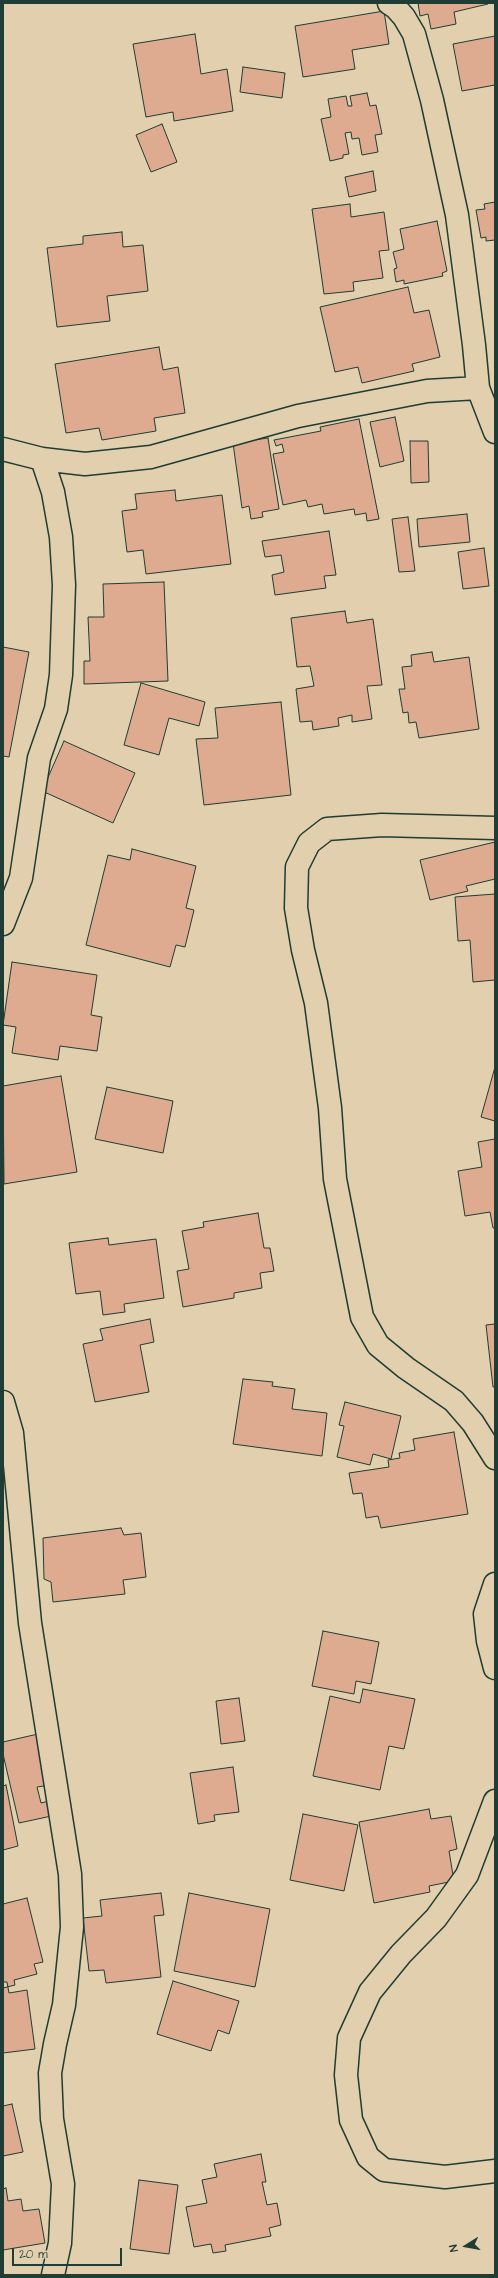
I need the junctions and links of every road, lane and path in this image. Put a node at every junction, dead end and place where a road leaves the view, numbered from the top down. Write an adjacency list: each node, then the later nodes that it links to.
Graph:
1 (389, 3): 2 (street)
2 (478, 388): 3 (street); 5 (street)
3 (495, 432)
4 (3, 448): 5 (street)
5 (42, 459): 7 (street)
6 (495, 828): 9 (street)
7 (3, 924)
8 (3, 1402): 14 (street)
9 (495, 1458)
10 (495, 1584): 11 (street)
11 (495, 1668)
12 (495, 1801): 13 (street)
13 (495, 2170)
14 (53, 2275)

